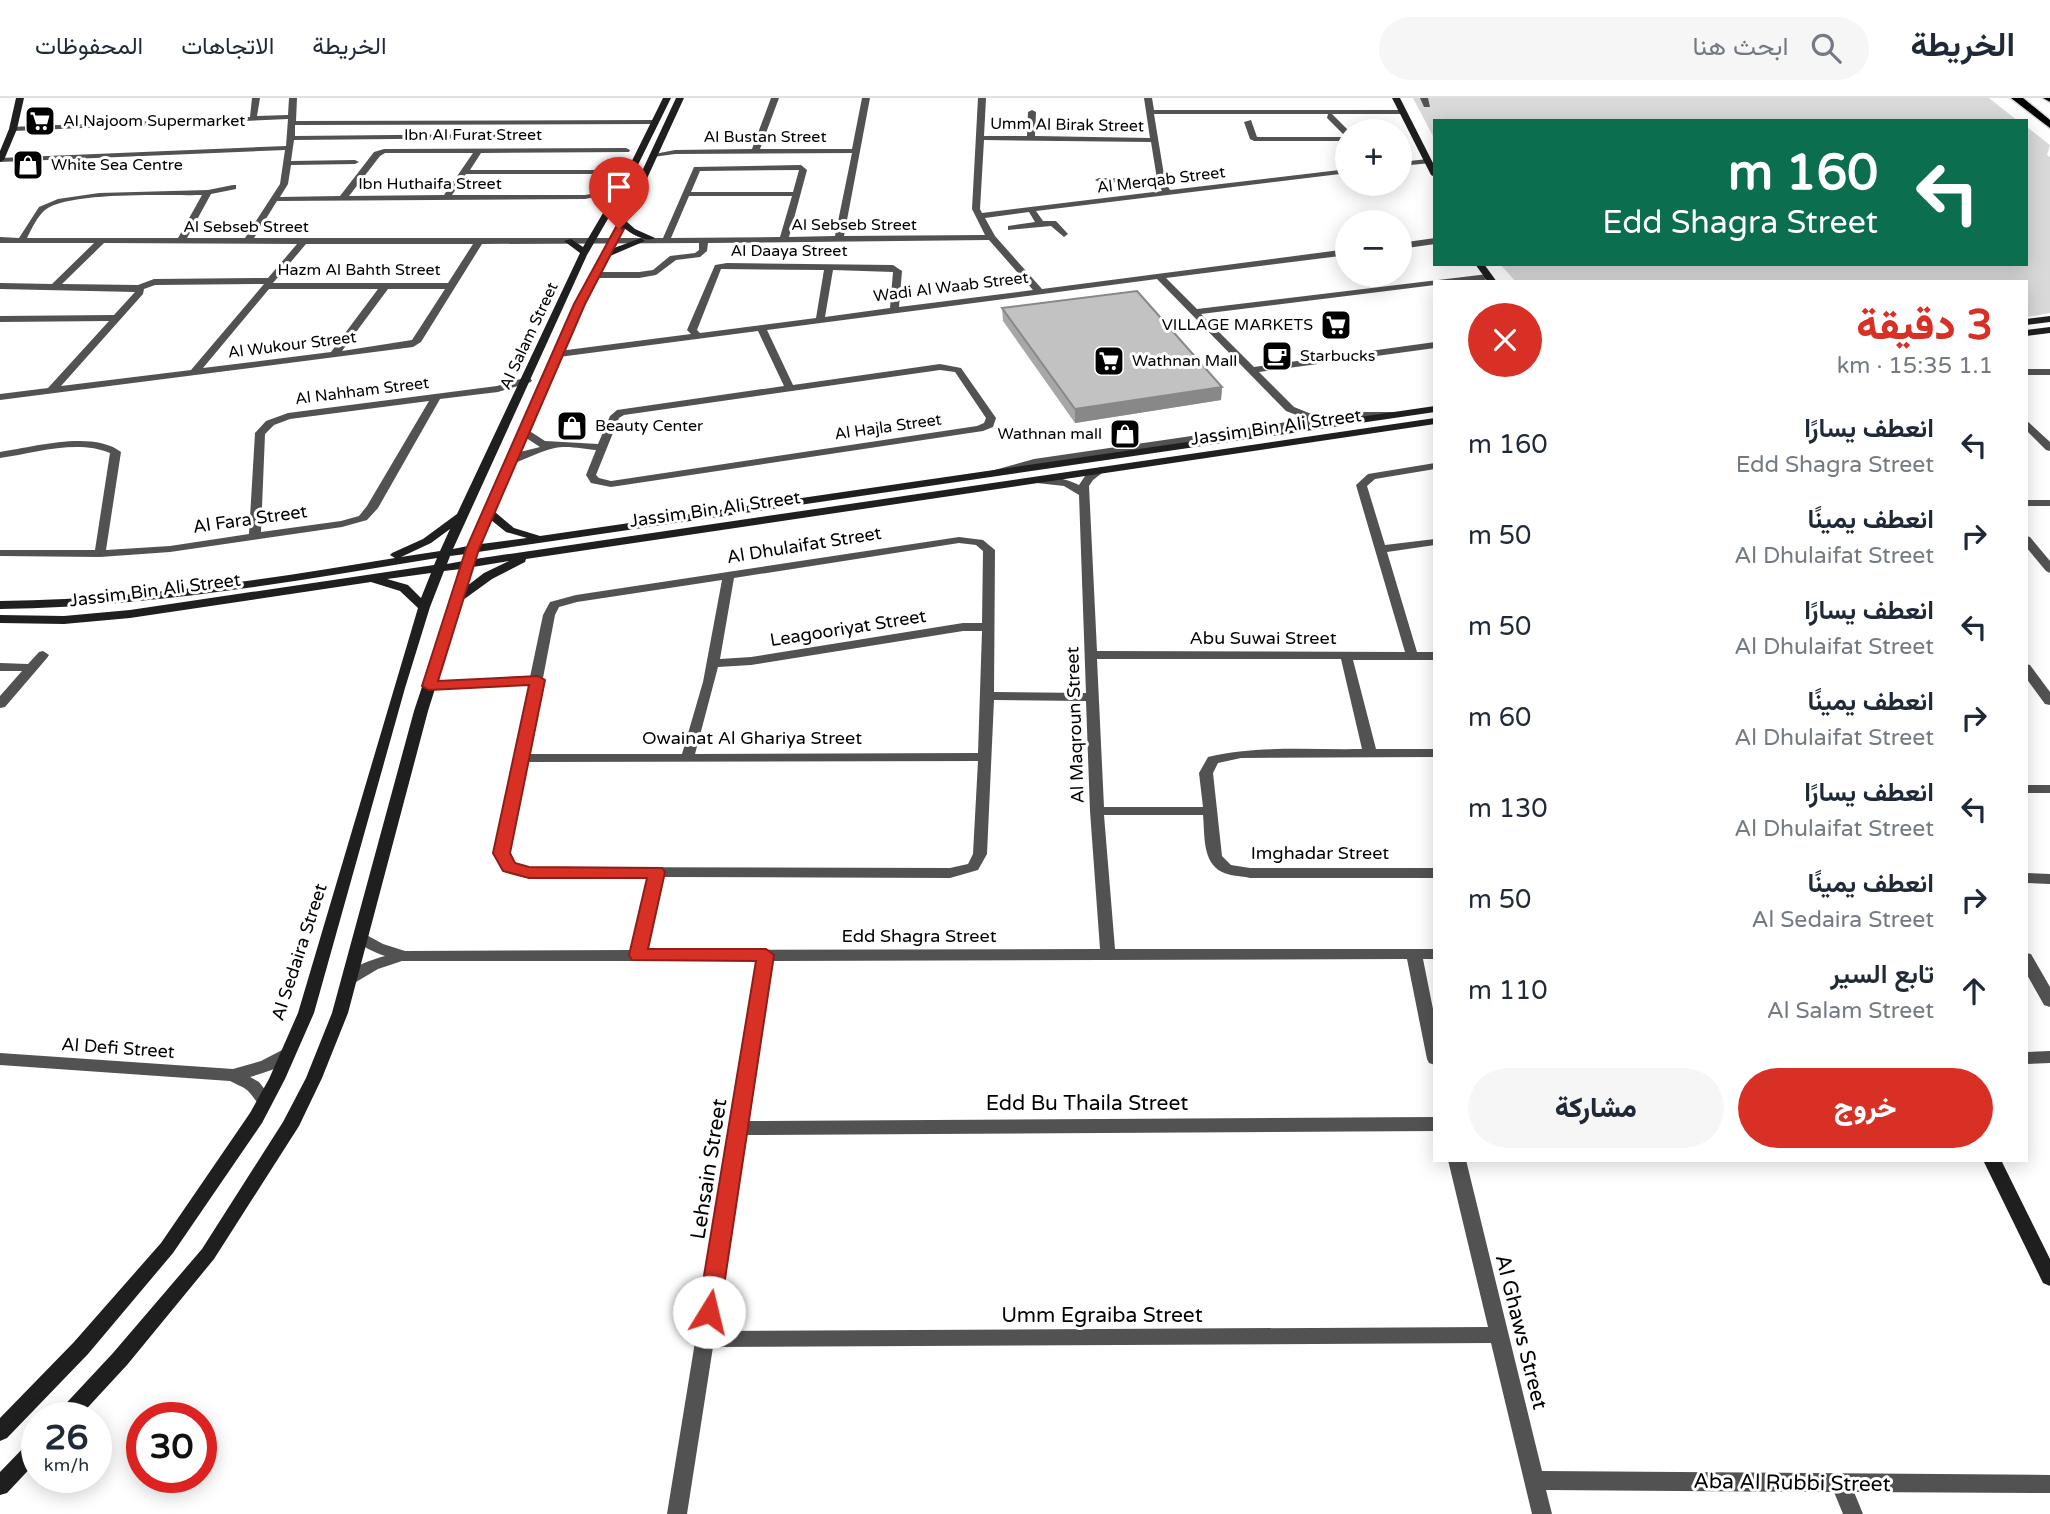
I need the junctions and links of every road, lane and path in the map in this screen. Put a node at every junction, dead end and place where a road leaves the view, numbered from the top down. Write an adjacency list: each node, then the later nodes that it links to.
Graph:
1 (20, 98): 22 (main road)
2 (256, 98): 16 (street)
3 (293, 98): 17 (street)
4 (667, 98): 18 (main road, Al Salam Street)
5 (680, 98): 32 (main road, Al Salam Street)
6 (775, 98): 33 (street)
7 (866, 98): 34 (street)
8 (982, 98): 26 (street)
9 (1148, 98): 13 (street)
10 (1396, 98): 14 (main road)
11 (2016, 98): 21 (highway)
12 (1032, 111): 27 (street)
13 (1151, 112): 15 (street); 28 (street)
14 (1402, 112): 15 (street); 36 (main road)
15 (1328, 114): 20 (street)
16 (253, 119): 17 (street); 22 (street)
17 (292, 120): 18 (street); 23 (street)
18 (654, 122): 40 (main road, Al Salam Street)
19 (1248, 122): 25 (street)
20 (1335, 122)
21 (2050, 125)
22 (13, 129): 35 (main road)
23 (292, 136): 24 (street); 29 (street)
24 (494, 136)
25 (1335, 137)
26 (978, 138): 27 (street, Umm Al Birak Street); 60 (street)
27 (1031, 138): 28 (street, Umm Al Birak Street)
28 (1155, 140): 47 (street)
29 (290, 148): 35 (street); 38 (street)
30 (480, 149): 31 (street, Ibn Al Furat Street); 42 (street); 55 (street, Ibn Al Furat Street)
31 (626, 150)
32 (655, 151): 33 (street, Al Bustan Street); 61 (main road, Al Salam Street)
33 (755, 151): 34 (street, Al Bustan Street)
34 (855, 151): 71 (street)
35 (1, 157)
36 (1428, 161): 39 (street); 41 (main road)
37 (355, 162): 38 (street)
38 (287, 163): 57 (street)
39 (1412, 163)
40 (633, 166): 43 (street); 45 (main road, Al Salam Street)
41 (1433, 171)
42 (465, 172): 43 (street); 56 (street)
43 (607, 172): 45 (street)
44 (1335, 173): 51 (street, Al Merqab Street)
45 (626, 179): 49 (main road, Al Salam Street)
46 (1099, 180): 47 (street)
47 (1161, 181): 51 (street)
48 (233, 187): 50 (street)
49 (619, 191): 54 (street, Ibn Huthaifa Street); 58 (main road, Al Salam Street)
50 (208, 192): 78 (street); 80 (street)
51 (1167, 193): 59 (street, Al Merqab Street)
52 (685, 194): 53 (street); 53 (street); 66 (street)
53 (796, 194): 70 (street)
54 (585, 197): 56 (street, Ibn Huthaifa Street); 58 (street, Ibn Huthaifa Street)
55 (343, 198): 56 (street, Ibn Huthaifa Street); 57 (street, Ibn Huthaifa Street)
56 (446, 198)
57 (275, 199): 81 (street)
58 (611, 208): 74 (main road, Al Salam Street)
59 (1031, 210): 60 (street, Al Merqab Street); 62 (street)
60 (979, 216): 67 (street)
61 (622, 222): 69 (main road); 75 (main road, Al Salam Street)
62 (1041, 224): 63 (street); 65 (street)
63 (1026, 226): 64 (street); 68 (street)
64 (1011, 228)
65 (1064, 234)
66 (667, 237): 69 (street, Al Sebseb Street); 77 (street, Al Sebseb Street)
67 (991, 237): 71 (street, Al Sebseb Street); 102 (street)
68 (1036, 237)
69 (646, 239): 75 (street, Al Sebseb Street); 76 (street, Al Sebseb Street); 89 (main road)
70 (784, 239): 71 (street, Al Sebseb Street); 77 (street, Al Sebseb Street)
71 (839, 239)
72 (0, 240): 78 (street, Al Sebseb Street)
73 (480, 240): 82 (street, Al Sebseb Street); 83 (street, Al Sebseb Street); 100 (street, Al Wukour Street)
74 (593, 240): 75 (street, Al Sebseb Street); 83 (street, Al Sebseb Street); 84 (street, Al Sebseb Street); 87 (main road, Al Salam Street)
75 (614, 240): 89 (main road, Al Salam Street)
76 (704, 240): 77 (street, Al Sebseb Street); 91 (street)
77 (716, 240)
78 (21, 241): 79 (street, Al Sebseb Street)
79 (101, 241): 80 (street, Al Sebseb Street); 97 (street)
80 (181, 241): 81 (street, Al Sebseb Street)
81 (248, 241): 82 (street, Al Sebseb Street)
82 (304, 241): 96 (street)
83 (492, 241): 84 (street, Al Sebseb Street)
84 (568, 241): 87 (main road)
85 (1433, 241): 86 (street)
86 (1412, 244)
87 (585, 252): 121 (main road, Al Salam Street)
88 (1335, 254): 92 (street, Wadi Al Waab Street)
89 (605, 255): 91 (main road, Al Salam Street)
90 (829, 267): 103 (street, Al Daaya Street); 108 (street); 113 (street, Al Daaya Street)
91 (593, 275): 115 (main road, Al Salam Street)
92 (1160, 277): 102 (street, Wadi Al Waab Street); 104 (street)
93 (1490, 279): 94 (street)
94 (1472, 280)
95 (1433, 282): 104 (street)
96 (269, 284): 99 (street, Hazm Al Bahth Street); 101 (street, Hazm Al Bahth Street); 120 (street)
97 (56, 285): 98 (street); 101 (street)
98 (0, 286)
99 (385, 286): 100 (street, Hazm Al Bahth Street); 116 (street)
100 (452, 286): 116 (street, Al Wukour Street)
101 (139, 288): 106 (street)
102 (1040, 292): 103 (street, Wadi Al Waab Street)
103 (894, 311): 108 (street, Wadi Al Waab Street)
104 (1193, 312): 117 (street)
105 (0, 318): 106 (street)
106 (116, 318): 124 (street)
107 (2050, 319): 109 (main road)
108 (820, 320): 110 (street, Wadi Al Waab Street)
109 (2028, 322)
110 (761, 328): 113 (street, Wadi Al Waab Street); 122 (street)
111 (2050, 330): 112 (main road)
112 (2028, 333)
113 (698, 336): 115 (street, Wadi Al Waab Street)
114 (1433, 345): 117 (street)
115 (559, 354): 135 (main road, Al Salam Street)
116 (333, 356): 120 (street, Al Wukour Street)
117 (1250, 370): 128 (street)
118 (2028, 372): 119 (street)
119 (2050, 372)
120 (194, 373): 124 (street, Al Wukour Street)
121 (527, 380): 123 (street, Al Nahham Street); 125 (main road, Al Salam Street)
122 (789, 386): 137 (street, Al Hajla Street); 137 (street, Al Hajla Street)
123 (491, 390): 125 (street, Al Nahham Street); 127 (street, Al Nahham Street)
124 (51, 391): 126 (street, Al Wukour Street)
125 (518, 396): 149 (main road, Al Salam Street)
126 (0, 397)
127 (436, 398): 150 (street, Al Fara Street); 150 (street, Al Nahham Street)
128 (1290, 409): 131 (street); 134 (street)
129 (1433, 409): 130 (main road, Jassim Bin Ali Street)
130 (1397, 415): 131 (street); 143 (main road, Jassim Bin Ali Street)
131 (1325, 419): 134 (street)
132 (1433, 421): 142 (main road, Jassim Bin Ali Street)
133 (2028, 425): 138 (street)
134 (1282, 426): 143 (street)
135 (524, 432): 136 (street); 140 (main road, Al Salam Street)
136 (555, 446): 137 (street); 140 (street)
137 (602, 447)
138 (2050, 448)
139 (0, 455): 159 (street)
140 (512, 461): 148 (main road, Al Salam Street)
141 (1433, 466): 155 (street)
142 (1101, 470): 144 (main road, Jassim Bin Ali Street); 145 (street)
143 (995, 473): 151 (main road, Jassim Bin Ali Street)
144 (1037, 480): 145 (street); 157 (main road, Jassim Bin Ali Street)
145 (1084, 493): 172 (street, Al Maqroun Street)
146 (2028, 503): 147 (street)
147 (2050, 503)
148 (489, 513): 151 (main road); 154 (main road, Al Salam Street)
149 (463, 514): 156 (main road, Al Salam Street); 164 (main road)
150 (255, 535): 159 (street, Al Fara Street)
151 (552, 537): 154 (main road, Jassim Bin Ali Street)
152 (1433, 542): 155 (street)
153 (2028, 542): 162 (street)
154 (473, 549): 156 (main road, Jassim Bin Ali Street); 161 (main road, Al Salam Street)
155 (1378, 549): 174 (street)
156 (446, 552): 163 (main road, Al Salam Street); 164 (main road, Jassim Bin Ali Street)
157 (538, 552): 161 (main road, Jassim Bin Ali Street); 166 (main road)
158 (0, 554): 159 (street, Al Fara Street)
159 (100, 554)
160 (2028, 562): 162 (street)
161 (468, 563): 163 (main road, Jassim Bin Ali Street); 166 (main road)
162 (2047, 565)
163 (440, 567): 164 (main road, Jassim Bin Ali Street); 168 (main road, Al Sedaira Street)
164 (359, 573): 167 (main road, Jassim Bin Ali Street); 168 (main road); 169 (main road, Jassim Bin Ali Street)
165 (729, 575): 170 (street, Al Dhulaifat Street); 176 (street); 180 (street, Al Dhulaifat Street)
166 (458, 598): 181 (main road)
167 (0, 605)
168 (424, 607): 210 (main road, Al Sedaira Street)
169 (0, 619)
170 (988, 626): 176 (street, Leagooriyat Street); 182 (street, Al Dhulaifat Street)
171 (43, 655): 178 (street)
172 (1090, 655): 173 (street, Abu Suwai Street); 183 (street, Al Maqroun Street)
173 (1346, 656): 174 (street, Abu Suwai Street); 186 (street)
174 (1412, 656): 175 (street, Abu Suwai Street)
175 (1433, 656)
176 (713, 663): 190 (street)
177 (0, 667): 178 (street)
178 (32, 668): 185 (street)
179 (2028, 671): 184 (street)
180 (538, 680): 181 (street); 189 (street, Al Dhulaifat Street)
181 (429, 686): 199 (main road)
182 (987, 696): 183 (street); 188 (street, Al Dhulaifat Street)
183 (1092, 697): 193 (street, Al Maqroun Street)
184 (2050, 701)
185 (0, 704)
186 (1370, 752): 187 (street, Imghadar Street); 194 (street, Imghadar Street)
187 (1433, 752)
188 (985, 757): 190 (street, Owainat Al Ghariya Street); 195 (street, Al Dhulaifat Street)
189 (520, 758): 190 (street, Owainat Al Ghariya Street); 195 (street, Al Dhulaifat Street)
190 (687, 758)
191 (2028, 789): 192 (street)
192 (2050, 789)
193 (1097, 811): 194 (street); 204 (street, Al Maqroun Street)
194 (1210, 811): 196 (street, Imghadar Street)
195 (657, 872): 202 (street)
196 (1433, 873)
197 (2028, 878): 198 (street)
198 (2050, 879)
199 (361, 937): 205 (street, Edd Shagra Street); 207 (main road)
200 (1414, 954): 201 (street, Edd Shagra Street); 204 (street, Edd Shagra Street); 209 (street)
201 (1433, 954)
202 (638, 955): 203 (street, Edd Shagra Street); 205 (street, Edd Shagra Street)
203 (766, 955): 204 (street, Edd Shagra Street); 217 (street, Lehsain Street)
204 (1108, 955)
205 (402, 956): 207 (street, Edd Shagra Street)
206 (2028, 962): 208 (street)
207 (350, 978): 223 (main road)
208 (2050, 1001)
209 (1433, 1049)
210 (288, 1053): 214 (street, Al Defi Street); 215 (main road, Al Sedaira Street)
211 (2050, 1057): 212 (street)
212 (2028, 1058)
213 (2, 1061): 214 (street, Al Defi Street)
214 (233, 1075): 215 (street)
215 (265, 1100): 224 (main road, Al Sedaira Street)
216 (1433, 1124): 217 (street, Edd Bu Thaila Street)
217 (738, 1128): 222 (street, Lehsain Street)
218 (1457, 1162): 221 (street, Al Ghaws Street)
219 (1993, 1162): 220 (main road)
220 (2048, 1270)
221 (1499, 1335): 222 (street, Umm Egraiba Street); 226 (street, Al Ghaws Street)
222 (705, 1339): 230 (street, Lehsain Street)
223 (80, 1402)
224 (0, 1432)
225 (21, 1464): 229 (main road)
226 (1534, 1480): 227 (street, Aba Al Rubbi Street); 231 (street, Al Ghaws Street)
227 (1841, 1483): 228 (street, Aba Al Rubbi Street); 232 (street)
228 (2050, 1484)
229 (0, 1486)
230 (677, 1514)
231 (1542, 1514)
232 (1853, 1514)

